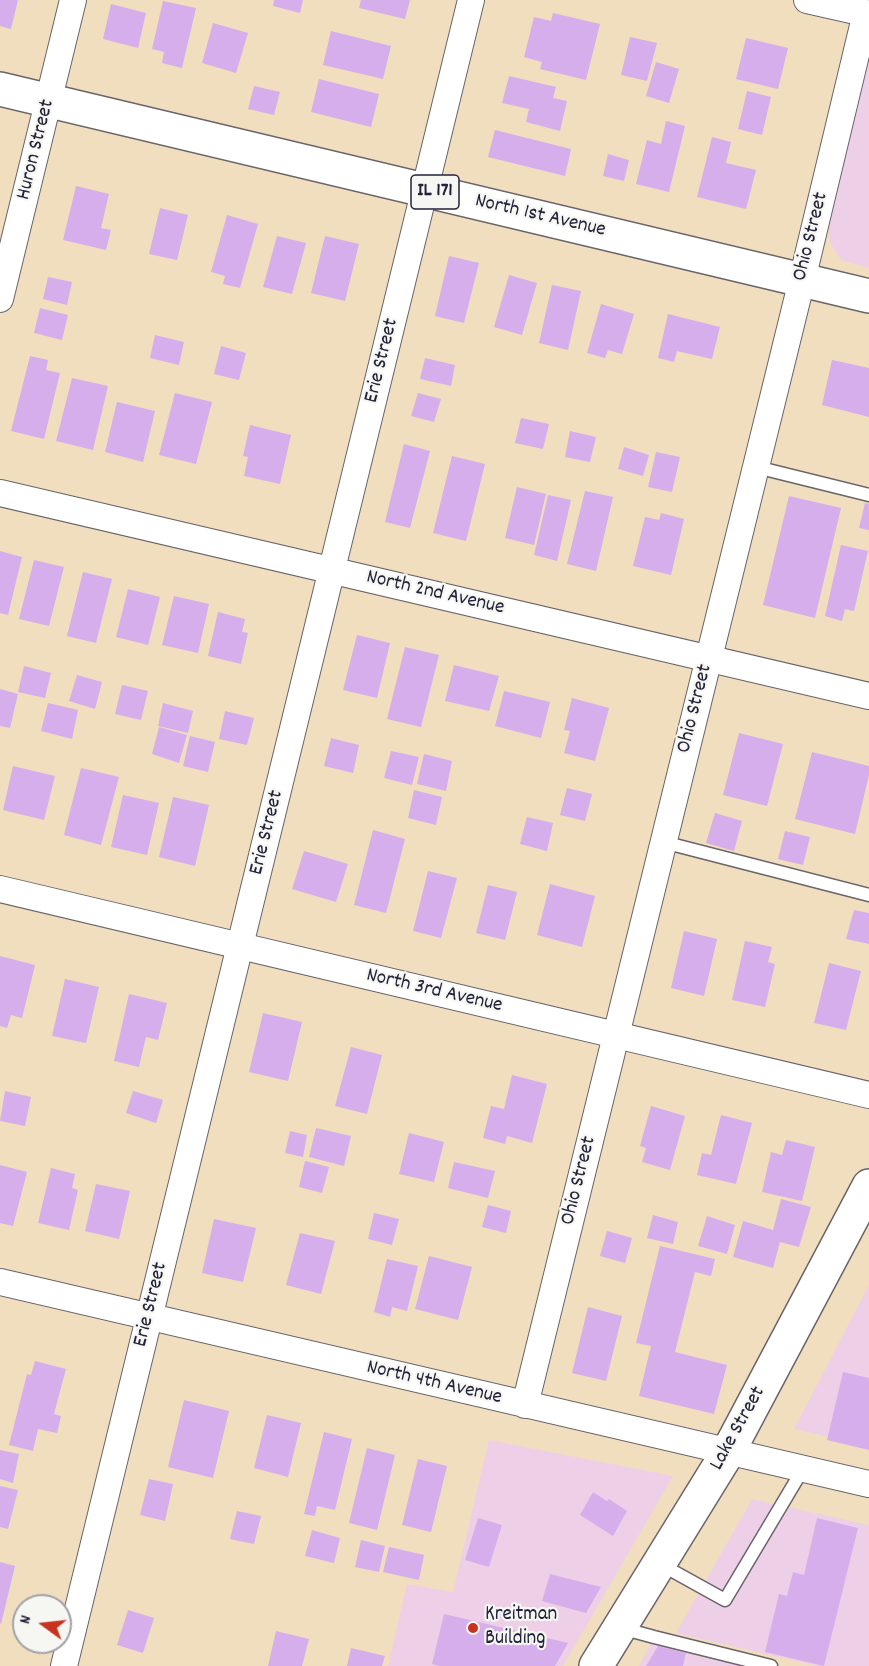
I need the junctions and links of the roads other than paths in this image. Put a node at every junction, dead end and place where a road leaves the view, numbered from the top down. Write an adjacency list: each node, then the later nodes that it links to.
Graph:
1 (73, 0): 6 (street, Huron Street)
2 (471, 0): 7 (street, Erie Street)
3 (807, 0): 4 (street)
4 (868, 9): 8 (street, Ohio Street)
5 (0, 89): 6 (main road, North 1st Avenue / IL 171)
6 (49, 100): 7 (main road, North 1st Avenue / IL 171); 10 (street, Huron Street)
7 (425, 190): 8 (main road, North 1st Avenue / IL 171); 14 (street, Erie Street)
8 (802, 280): 9 (main road, North 1st Avenue / IL 171); 11 (street, Ohio Street)
9 (869, 296)
10 (0, 299)
11 (756, 467): 13 (lane); 15 (street, Ohio Street)
12 (0, 493): 14 (street, North 2nd Avenue)
13 (869, 495)
14 (332, 570): 15 (street, North 2nd Avenue); 20 (street, Erie Street)
15 (709, 658): 16 (street, North 2nd Avenue); 17 (street, Ohio Street)
16 (869, 696)
17 (663, 842): 19 (lane); 21 (street, Ohio Street)
18 (0, 889): 20 (street, North 3rd Avenue)
19 (869, 895)
20 (240, 946): 21 (street, North 3rd Avenue); 25 (street, Erie Street)
21 (616, 1035): 22 (street, North 3rd Avenue); 26 (street, Ohio Street)
22 (869, 1095)
23 (869, 1186): 27 (main road, Lake Street)
24 (0, 1282): 25 (street, North 4th Avenue)
25 (150, 1317): 26 (street, North 4th Avenue); 32 (street, Erie Street)
26 (525, 1405): 27 (street, North 4th Avenue)
27 (728, 1452): 28 (street, North 4th Avenue); 30 (main road, Lake Street)
28 (803, 1469): 29 (street, North 4th Avenue); 30 (lane)
29 (869, 1484)
30 (659, 1564): 31 (main road, Lake Street)
31 (620, 1627): 33 (main road, Lake Street); 34 (lane)
32 (64, 1666)
33 (596, 1666)
34 (771, 1666)

